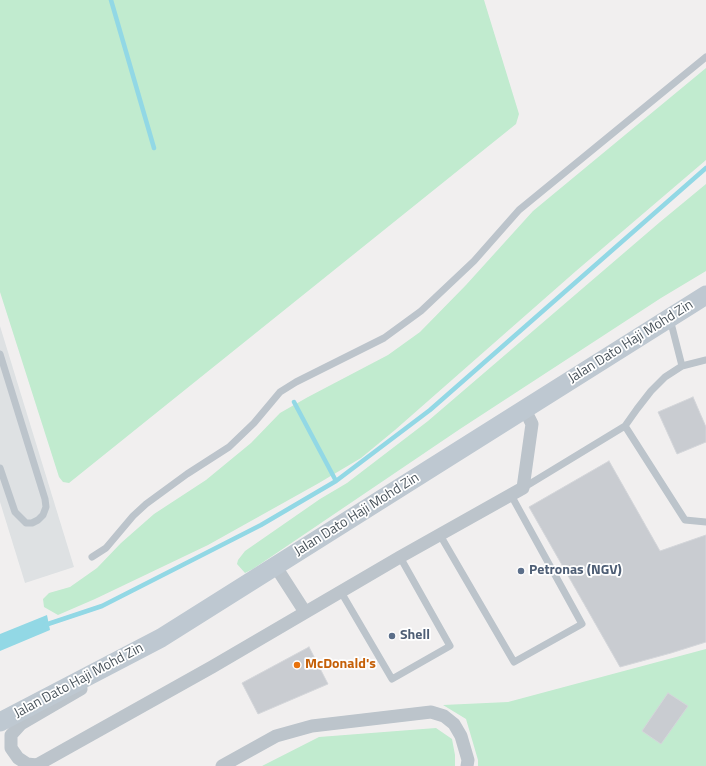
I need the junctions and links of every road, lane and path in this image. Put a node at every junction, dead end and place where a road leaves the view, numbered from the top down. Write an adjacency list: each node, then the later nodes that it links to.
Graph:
1 (706, 57): 14 (lane)
2 (706, 295): 3 (main road, Jalan Dato Haji Mohd Zin)
3 (669, 317): 6 (lane); 7 (main road, Jalan Dato Haji Mohd Zin)
4 (0, 354): 9 (lane)
5 (706, 360): 6 (lane)
6 (682, 366): 8 (lane)
7 (525, 410): 10 (street); 16 (main road, Jalan Dato Haji Mohd Zin)
8 (625, 426): 10 (lane); 12 (lane)
9 (0, 468)
10 (523, 488): 11 (street)
11 (511, 495): 13 (street); 13 (lane)
12 (706, 522)
13 (440, 534): 15 (street)
14 (92, 557)
15 (400, 557): 17 (street); 17 (lane)
16 (276, 567): 18 (street); 19 (main road, Jalan Dato Haji Mohd Zin)
17 (341, 592): 18 (street)
18 (305, 612): 19 (street)
19 (100, 670): 20 (main road, Jalan Dato Haji Mohd Zin)
20 (0, 722)
21 (222, 766): 22 (street)
22 (467, 766)

